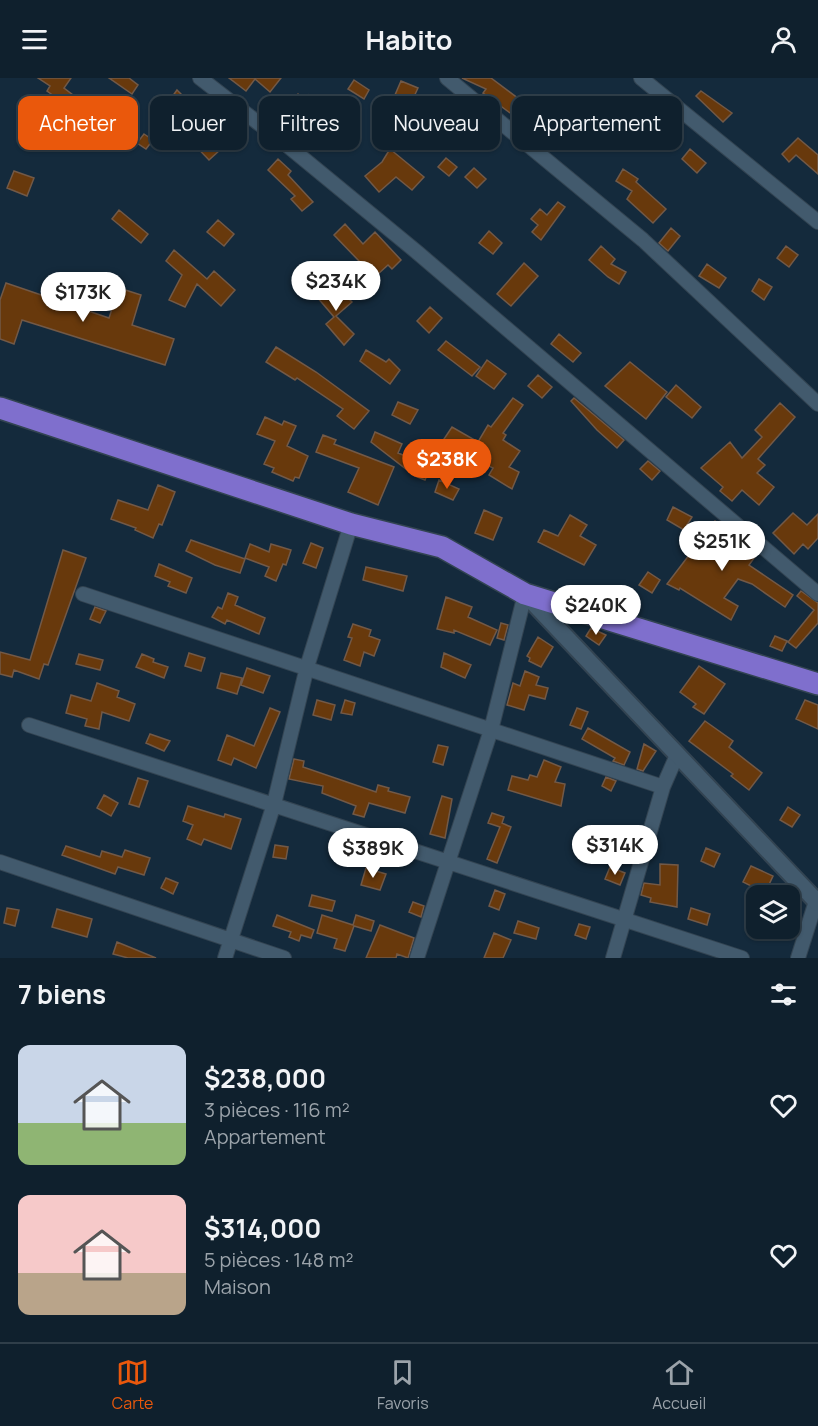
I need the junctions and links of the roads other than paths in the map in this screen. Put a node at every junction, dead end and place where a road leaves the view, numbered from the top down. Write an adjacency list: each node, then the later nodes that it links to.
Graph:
1 (200, 78): 10 (street)
2 (447, 78): 5 (street)
3 (641, 78): 4 (street)
4 (818, 222)
5 (818, 404)
6 (0, 408): 7 (highway)
7 (351, 524): 9 (highway); 11 (street)
8 (83, 594): 11 (street)
9 (525, 594): 12 (highway); 14 (street); 15 (street)
10 (818, 594)
11 (307, 667): 14 (street); 17 (street)
12 (818, 684)
13 (29, 725): 17 (street)
14 (491, 730): 16 (street); 19 (street)
15 (677, 755): 16 (street); 20 (street)
16 (663, 787): 21 (street)
17 (274, 804): 19 (street); 22 (street)
18 (0, 862): 22 (street)
19 (449, 864): 21 (street); 25 (street)
20 (817, 902): 28 (street)
21 (626, 920): 26 (street); 27 (street)
22 (230, 941): 23 (street); 24 (street)
23 (225, 958)
24 (284, 958)
25 (417, 958)
26 (614, 958)
27 (742, 958)
28 (798, 958)

